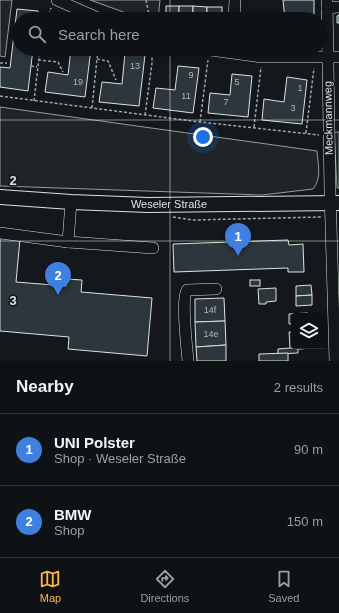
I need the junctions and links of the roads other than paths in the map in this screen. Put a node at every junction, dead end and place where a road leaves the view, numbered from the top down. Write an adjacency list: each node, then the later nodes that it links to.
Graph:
1 (235, 0): 6 (street)
2 (54, 3): 5 (street)
3 (327, 4): 4 (street); 8 (street, Meckmannweg)
4 (339, 7)
5 (80, 12)
6 (234, 12)
7 (256, 56): 8 (street)
8 (327, 57): 9 (street); 12 (street, Meckmannweg)
9 (339, 57)
10 (0, 197): 11 (main road, Weseler Straße)
11 (71, 202): 12 (main road, Weseler Straße); 14 (street)
12 (333, 207): 17 (street, Meckmannweg)
13 (0, 233): 14 (street)
14 (68, 242): 15 (street)
15 (153, 248)
16 (216, 289): 18 (street)
17 (337, 347): 19 (street, Meckmannweg)
18 (188, 361)
19 (335, 361)

